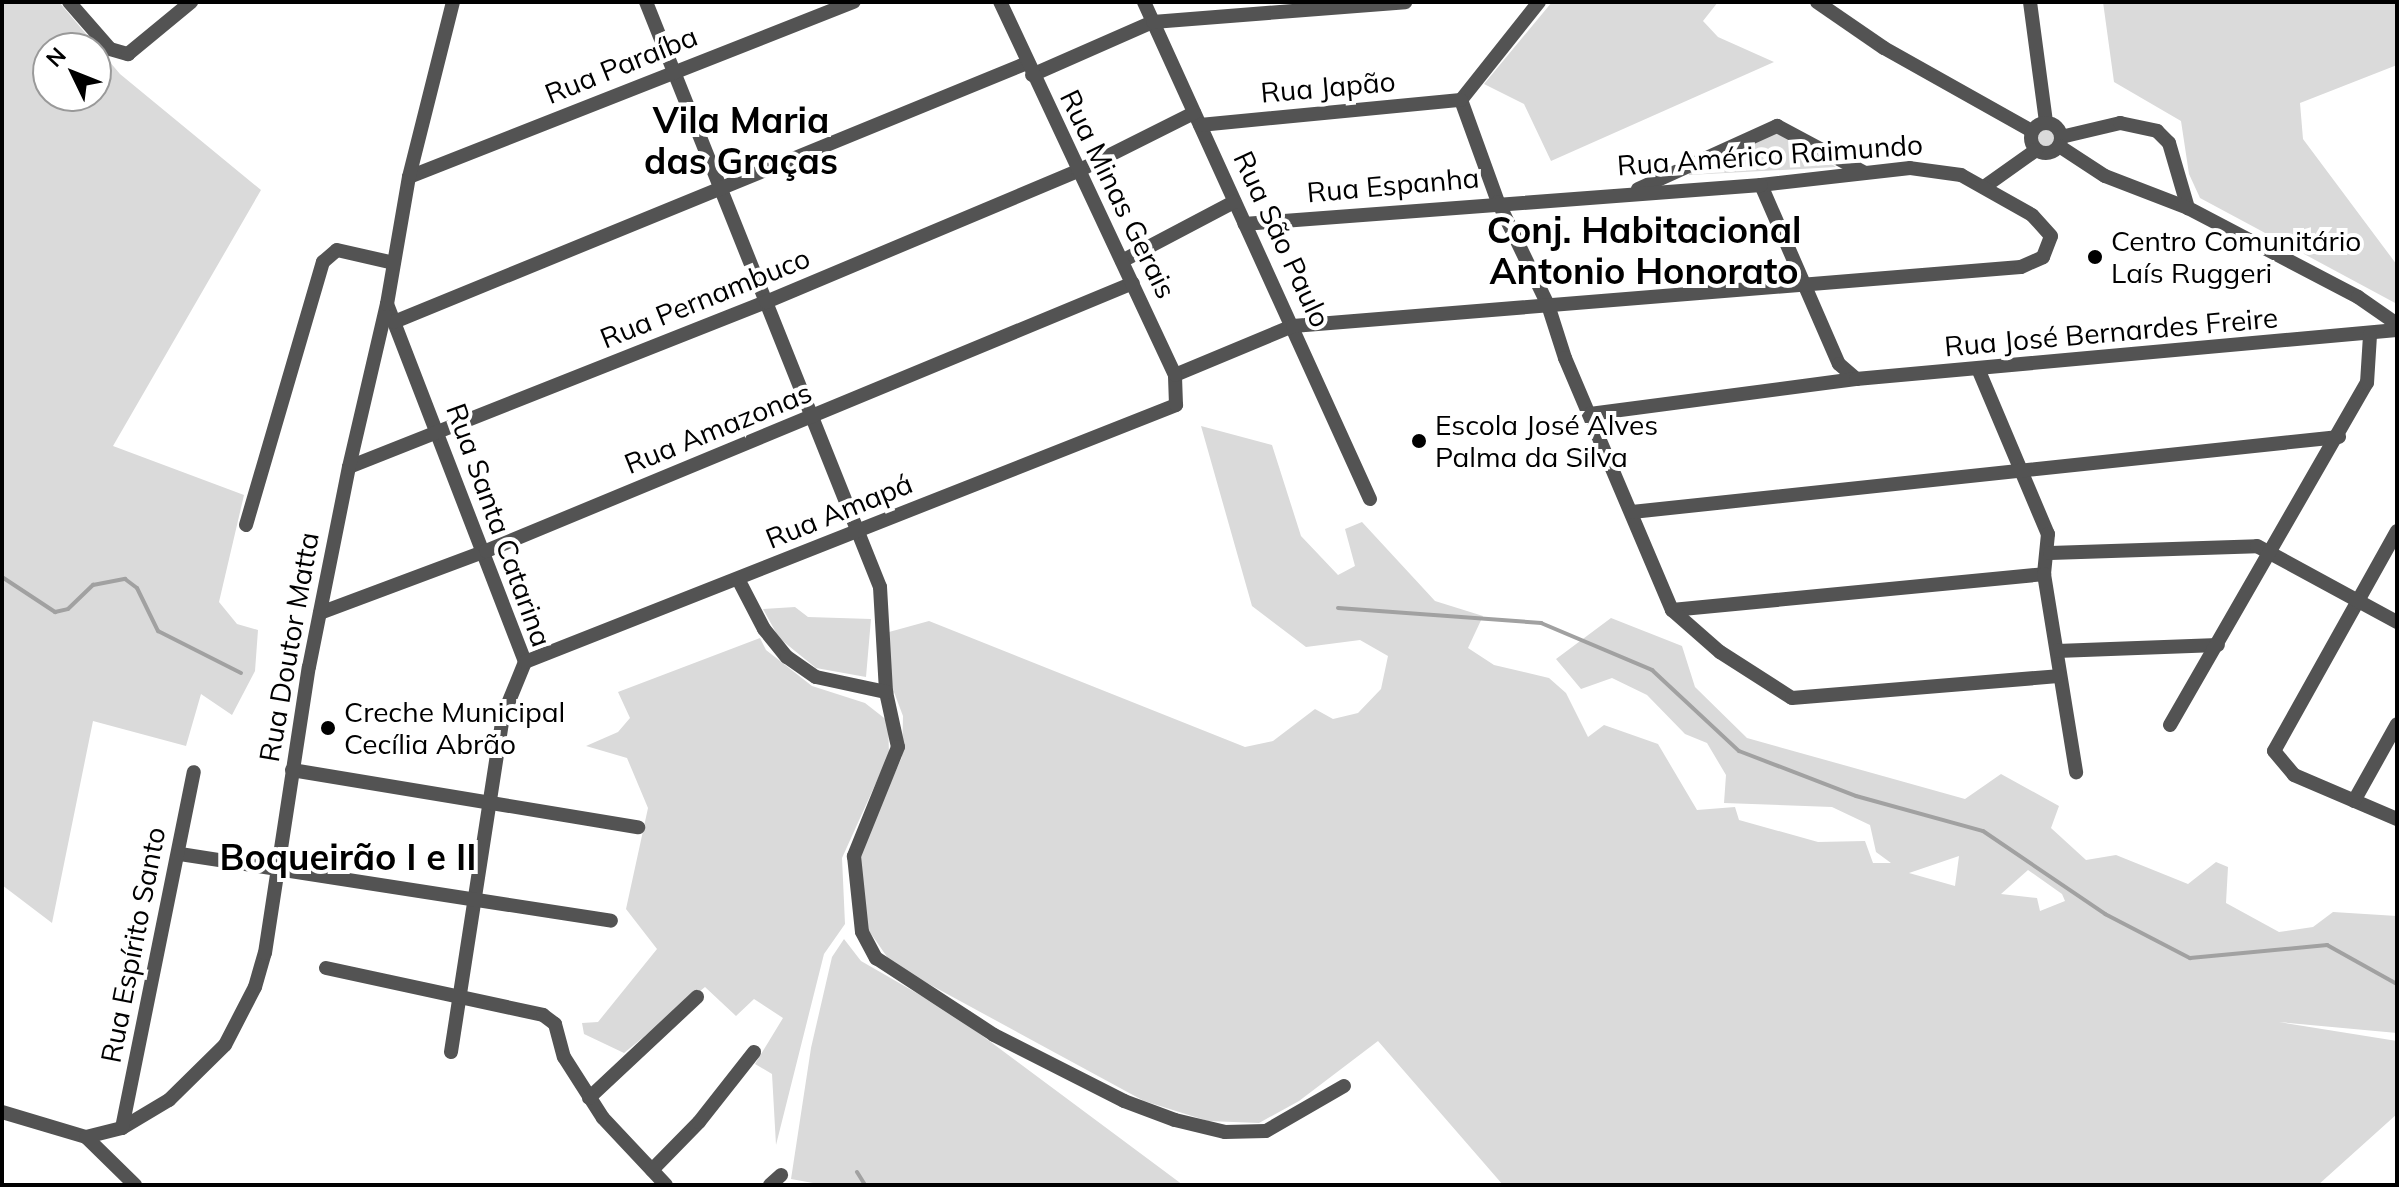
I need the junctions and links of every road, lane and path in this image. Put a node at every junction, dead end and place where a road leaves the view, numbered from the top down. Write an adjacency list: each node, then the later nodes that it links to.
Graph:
1 (69, 2): 2 (street)
2 (191, 2)
3 (453, 2): 24 (street, Rua Doutor Matta)
4 (646, 2): 15 (street)
5 (854, 2): 15 (street, Rua Paraíba)
6 (1000, 2): 14 (street, Rua Minas Gerais)
7 (1144, 2): 13 (street, Rua São Paulo)
8 (1405, 2): 12 (street)
9 (1539, 2): 16 (street)
10 (1817, 2): 19 (street)
11 (2030, 2): 18 (street)
12 (1199, 9): 13 (street)
13 (1153, 22): 14 (street); 17 (street, Rua São Paulo)
14 (1030, 69): 22 (street, Rua Minas Gerais); 25 (street)
15 (674, 71): 24 (street, Rua Paraíba); 25 (street)
16 (1461, 100): 17 (street, Rua Japão); 30 (street)
17 (1197, 119): 22 (street, Rua Japão); 29 (street, Rua São Paulo)
18 (2046, 122): 19 (street); 20 (street)
19 (2032, 131): 21 (street)
20 (2060, 142): 21 (street); 31 (street); 31 (street)
21 (2036, 150): 27 (street)
22 (1078, 171): 33 (street, Rua Minas Gerais); 37 (street, Rua Pernambuco)
23 (1863, 172): 26 (street, Rua Américo Raimundo); 27 (street, Rua Américo Raimundo); 28 (street)
24 (409, 177): 34 (street, Rua Doutor Matta)
25 (718, 185): 37 (street); 40 (street)
26 (1761, 185): 28 (street, Rua Américo Raimundo); 36 (street)
27 (1984, 187): 36 (street, Rua Américo Raimundo)
28 (1633, 191): 30 (street, Rua Américo Raimundo)
29 (1234, 202): 32 (street, Rua São Paulo); 33 (street)
30 (1498, 202): 32 (street, Rua Espanha); 39 (street)
31 (2188, 208): 41 (street)
32 (1244, 224): 42 (street, Rua São Paulo)
33 (1122, 261): 35 (street, Rua Minas Gerais)
34 (394, 263): 38 (street, Rua Doutor Matta); 57 (street)
35 (1133, 283): 46 (street, Rua Minas Gerais); 50 (street, Rua Amazonas)
36 (1805, 286): 39 (street); 47 (street)
37 (766, 302): 50 (street); 51 (street, Rua Pernambuco)
38 (387, 304): 40 (street, Rua Santa Catarina); 53 (street, Rua Doutor Matta)
39 (1548, 305): 42 (street); 49 (street)
40 (394, 322): 51 (street, Rua Santa Catarina)
41 (2397, 324)
42 (1293, 326): 46 (street); 55 (street, Rua São Paulo)
43 (2397, 330): 44 (street, Rua José Bernardes Freire)
44 (2370, 335): 45 (street, Rua José Bernardes Freire); 52 (street)
45 (1979, 371): 47 (street, Rua José Bernardes Freire); 54 (street)
46 (1175, 375): 48 (street, Rua Minas Gerais)
47 (1856, 379): 49 (street, Rua José Bernardes Freire)
48 (1172, 409): 58 (street, Rua Amapá)
49 (1590, 414): 56 (street)
50 (813, 418): 58 (street); 60 (street, Rua Amazonas)
51 (440, 435): 53 (street, Rua Pernambuco); 60 (street, Rua Santa Catarina)
52 (2339, 437): 54 (street); 62 (street)
53 (349, 467): 67 (street, Rua Doutor Matta)
54 (2024, 467): 56 (street); 61 (street)
55 (1370, 499)
56 (1632, 512): 66 (street)
57 (246, 525)
58 (858, 531): 64 (street, Rua Amapá); 73 (street)
59 (2397, 531): 65 (street)
60 (486, 551): 67 (street, Rua Amazonas); 71 (street, Rua Santa Catarina)
61 (2050, 553): 62 (street); 63 (street)
62 (2273, 553): 65 (street); 69 (street)
63 (2044, 574): 66 (street); 70 (street)
64 (738, 579): 71 (street, Rua Amapá); 73 (street)
65 (2357, 600): 68 (street); 79 (street)
66 (1672, 610): 72 (street)
67 (320, 613): 76 (street, Rua Doutor Matta)
68 (2397, 622)
69 (2218, 645): 70 (street); 75 (street)
70 (2057, 651): 72 (street)
71 (525, 662): 80 (street, Rua Santa Catarina)
72 (2058, 676): 78 (street)
73 (886, 692): 92 (street)
74 (2397, 724): 79 (street)
75 (2170, 725)
76 (292, 770): 80 (street); 84 (street, Rua Doutor Matta)
77 (194, 772): 83 (street, Rua Espírito Santo)
78 (2076, 772)
79 (2354, 801): 81 (street)
80 (492, 806): 82 (street); 85 (street, Rua Santa Catarina)
81 (2397, 819)
82 (638, 827)
83 (180, 854): 84 (street); 95 (street, Rua Espírito Santo)
84 (277, 873): 85 (street); 95 (street, Rua Doutor Matta)
85 (477, 901): 86 (street); 89 (street, Rua Santa Catarina)
86 (611, 921)
87 (326, 968): 89 (street)
88 (697, 997): 93 (street)
89 (461, 999): 90 (street, Rua Santa Catarina); 93 (street)
90 (451, 1052)
91 (754, 1052): 97 (street)
92 (1344, 1086)
93 (589, 1098): 97 (street)
94 (2, 1112): 96 (street)
95 (122, 1128): 96 (street, Rua Doutor Matta)
96 (86, 1137): 98 (street)
97 (652, 1170): 99 (street)
98 (135, 1185)
99 (666, 1185)

